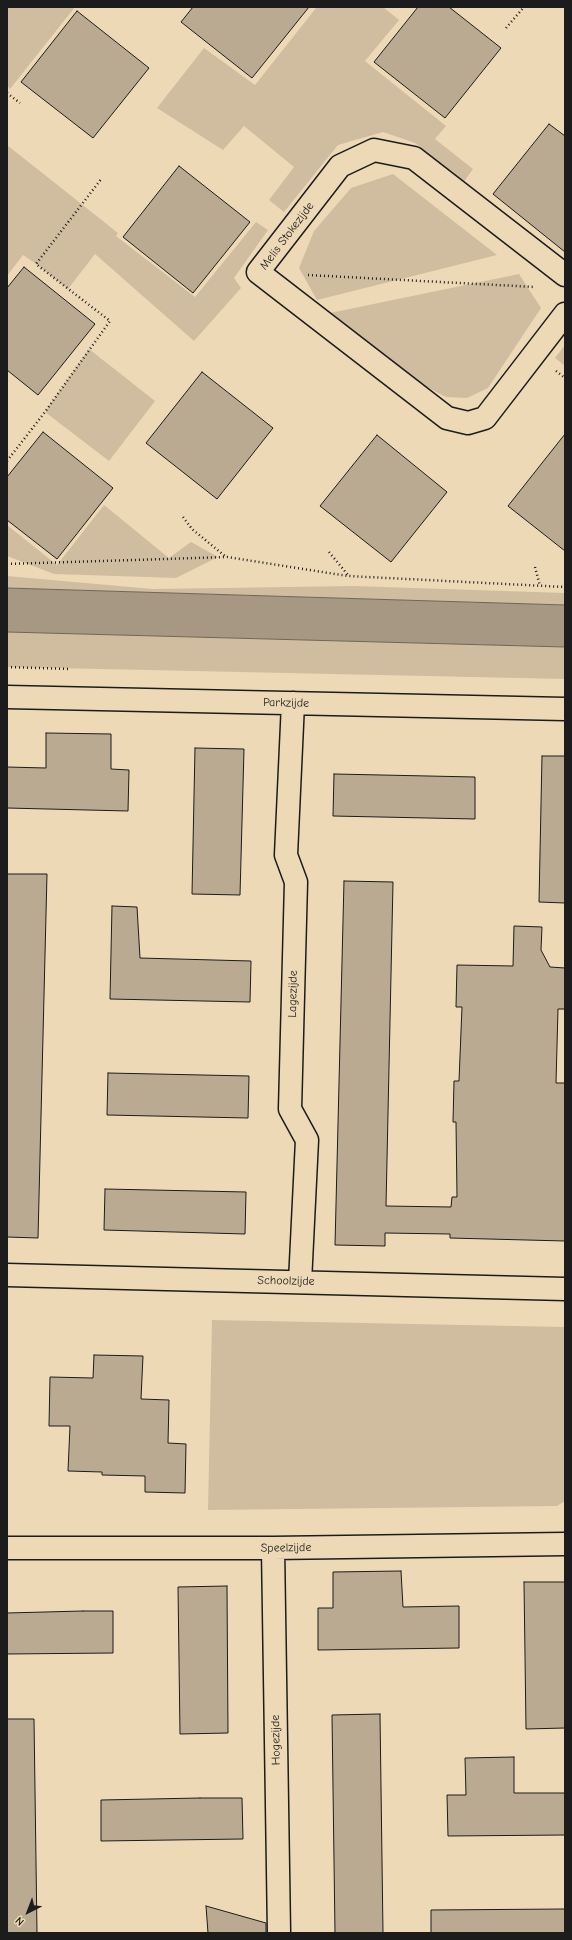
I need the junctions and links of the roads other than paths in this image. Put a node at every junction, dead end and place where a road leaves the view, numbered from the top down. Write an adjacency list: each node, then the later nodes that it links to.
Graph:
1 (565, 275): 2 (street, Melis Stokezijde)
2 (565, 314)
3 (7, 697): 4 (street, Parkzijde)
4 (293, 703): 5 (street, Parkzijde); 7 (street, Lagezijde)
5 (565, 709)
6 (7, 1275): 7 (street, Schoolzijde)
7 (300, 1282): 8 (street, Schoolzijde)
8 (565, 1289)
9 (565, 1544): 11 (street, Speelzijde)
10 (7, 1548): 11 (street, Speelzijde)
11 (274, 1548): 12 (street, Hogezijde)
12 (279, 1933)

